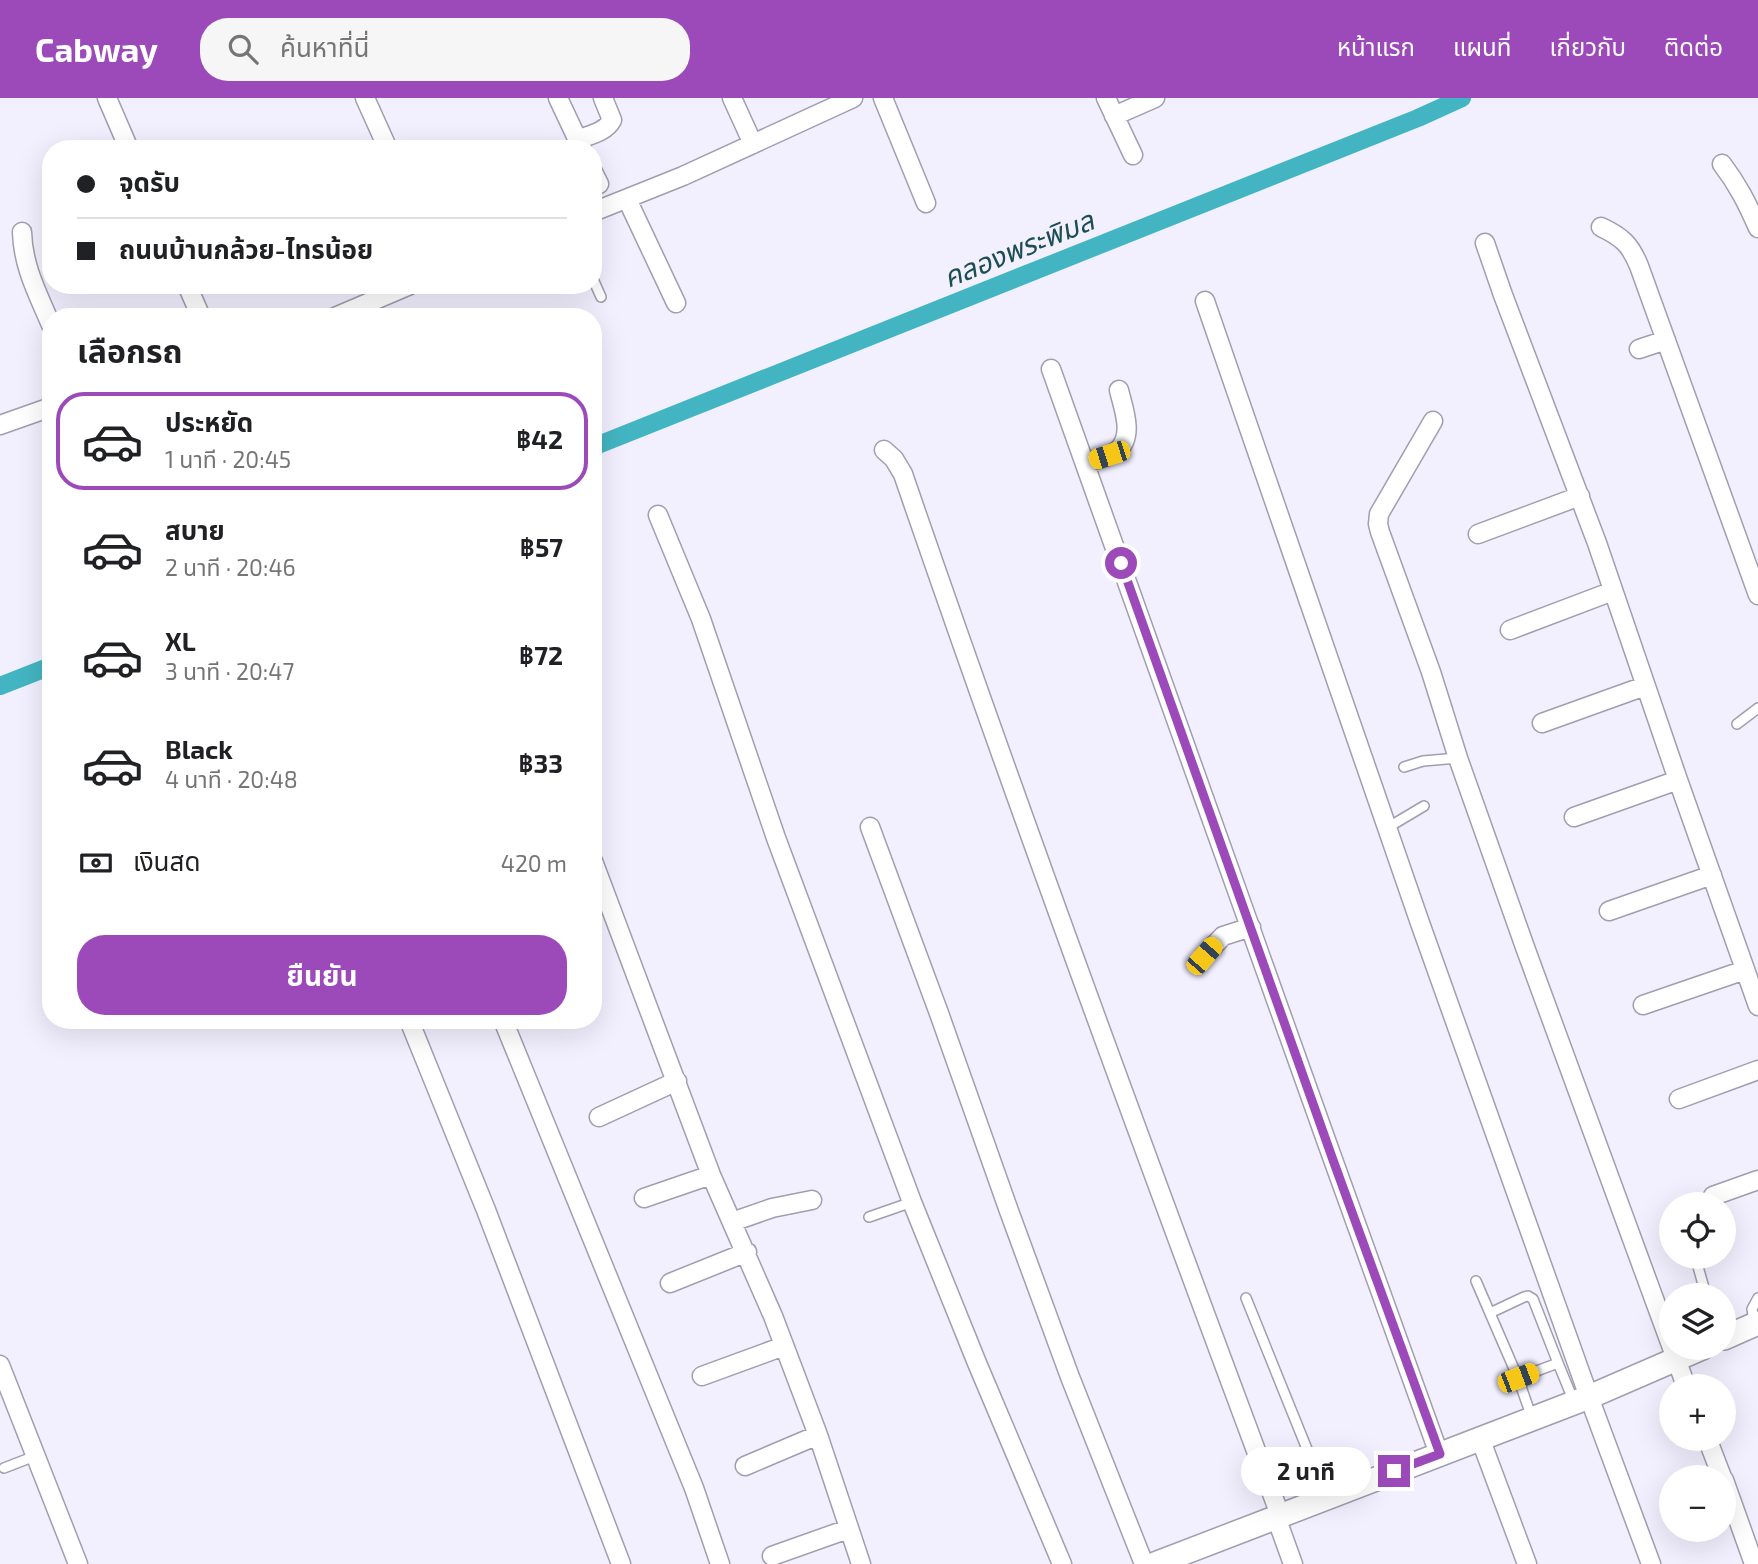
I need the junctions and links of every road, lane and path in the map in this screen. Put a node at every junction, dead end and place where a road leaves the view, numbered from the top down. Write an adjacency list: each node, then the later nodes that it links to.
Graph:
1 (107, 98): 11 (street)
2 (365, 98): 12 (street)
3 (558, 98): 13 (street)
4 (603, 98): 14 (street)
5 (732, 98): 15 (street)
6 (853, 98): 15 (street)
7 (883, 98): 19 (street)
8 (1107, 98): 10 (street)
9 (1155, 98): 10 (street)
10 (1114, 116): 16 (street)
11 (125, 140)
12 (384, 140)
13 (578, 140)
14 (586, 140)
15 (753, 144): 18 (street)
16 (1133, 155)
17 (1722, 164): 22 (street)
18 (627, 199): 20 (street); 29 (street)
19 (926, 203)
20 (602, 209)
21 (1601, 227): 32 (street)
22 (1758, 228)
23 (22, 232): 30 (street)
24 (1485, 243): 41 (street)
25 (389, 294): 31 (street)
26 (599, 294): 27 (lane)
27 (601, 298)
28 (1205, 301): 57 (street)
29 (676, 303)
30 (43, 308)
31 (356, 308)
32 (1666, 340): 33 (street); 45 (street)
33 (1639, 349)
34 (1051, 369): 40 (street)
35 (1119, 390): 40 (street)
36 (42, 410): 38 (street)
37 (1433, 421): 51 (street)
38 (0, 425)
39 (884, 450): 105 (street)
40 (1085, 463): 61 (street)
41 (1580, 496): 43 (street); 44 (street)
42 (658, 515): 77 (street)
43 (1478, 534)
44 (1613, 591): 46 (street); 47 (street)
45 (1758, 596)
46 (1510, 630)
47 (1645, 686): 49 (street); 53 (street)
48 (1758, 708): 50 (lane)
49 (1542, 723)
50 (1737, 724)
51 (1458, 758): 52 (lane); 86 (street)
52 (1404, 767)
53 (1678, 780): 55 (street); 58 (street)
54 (1424, 806): 57 (lane)
55 (1574, 817)
56 (870, 827): 113 (street)
57 (1387, 828): 95 (street)
58 (1712, 876): 60 (street); 63 (street)
59 (602, 885): 69 (street)
60 (1609, 911)
61 (1251, 927): 62 (street); 99 (street)
62 (1204, 956)
63 (1745, 971): 64 (street); 65 (street)
64 (1643, 1005)
65 (1758, 1006)
66 (413, 1029): 109 (street)
67 (507, 1029): 110 (street)
68 (1758, 1070): 70 (street)
69 (677, 1081): 71 (street); 72 (street)
70 (1679, 1099)
71 (599, 1117)
72 (711, 1175): 75 (street); 79 (street)
73 (1758, 1180): 74 (street)
74 (1724, 1192)
75 (644, 1198)
76 (813, 1200): 79 (street)
77 (912, 1202): 78 (lane); 112 (street)
78 (869, 1217)
79 (732, 1222): 80 (street)
80 (747, 1252): 82 (street); 89 (street)
81 (1476, 1281): 85 (lane)
82 (670, 1283)
83 (1246, 1298): 103 (lane)
84 (1758, 1298): 87 (lane)
85 (1490, 1313): 91 (lane); 94 (lane)
86 (1659, 1315)
87 (1756, 1324): 88 (street)
88 (1736, 1333)
89 (784, 1346): 93 (street); 97 (street)
90 (1673, 1360): 95 (street)
91 (1558, 1363): 94 (lane); 95 (lane)
92 (0, 1365): 100 (street)
93 (702, 1376)
94 (1518, 1378): 96 (lane)
95 (1582, 1399): 96 (street); 117 (street)
96 (1532, 1418): 98 (street)
97 (818, 1435): 101 (street); 106 (street)
98 (1479, 1438): 99 (street); 116 (street)
99 (1440, 1454): 103 (street)
100 (35, 1456): 102 (lane); 108 (street)
101 (744, 1466)
102 (4, 1468)
103 (1327, 1497): 105 (street)
104 (1736, 1515): 118 (street)
105 (1278, 1516): 114 (street); 115 (street)
106 (848, 1529): 107 (street); 111 (street)
107 (772, 1556)
108 (78, 1564)
109 (621, 1564)
110 (720, 1564)
111 (861, 1564)
112 (1062, 1564)
113 (1144, 1564)
114 (1155, 1564)
115 (1293, 1564)
116 (1527, 1564)
117 (1651, 1564)
118 (1754, 1564)

